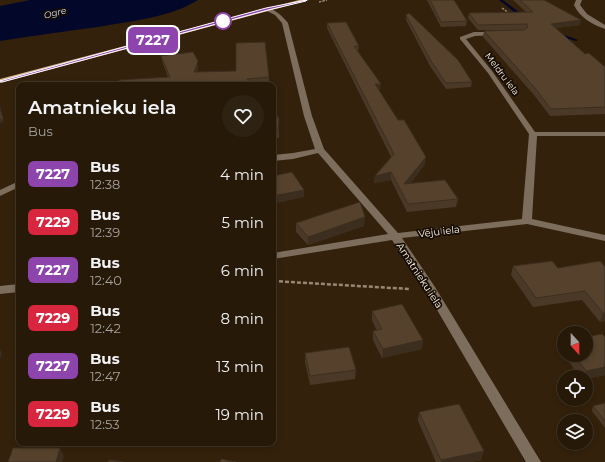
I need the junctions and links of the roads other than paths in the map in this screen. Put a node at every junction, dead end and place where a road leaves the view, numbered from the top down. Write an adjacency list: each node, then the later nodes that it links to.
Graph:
1 (306, 0): 3 (main road)
2 (579, 0): 4 (street)
3 (267, 9): 6 (main road); 9 (street, Amatnieku iela)
4 (605, 27)
5 (501, 33): 7 (street, Meldru iela)
6 (0, 81)
7 (533, 134): 8 (street); 13 (street)
8 (605, 134)
9 (320, 150): 10 (street); 14 (street, Amatnieku iela)
10 (276, 158)
11 (16, 185): 12 (street)
12 (0, 193)
13 (527, 221): 14 (street, Vēju iela); 15 (street, Vēju iela)
14 (396, 236): 16 (street, Vēju iela); 19 (street, Amatnieku iela)
15 (605, 238)
16 (276, 256)
17 (16, 288): 18 (street)
18 (0, 290)
19 (534, 462)

